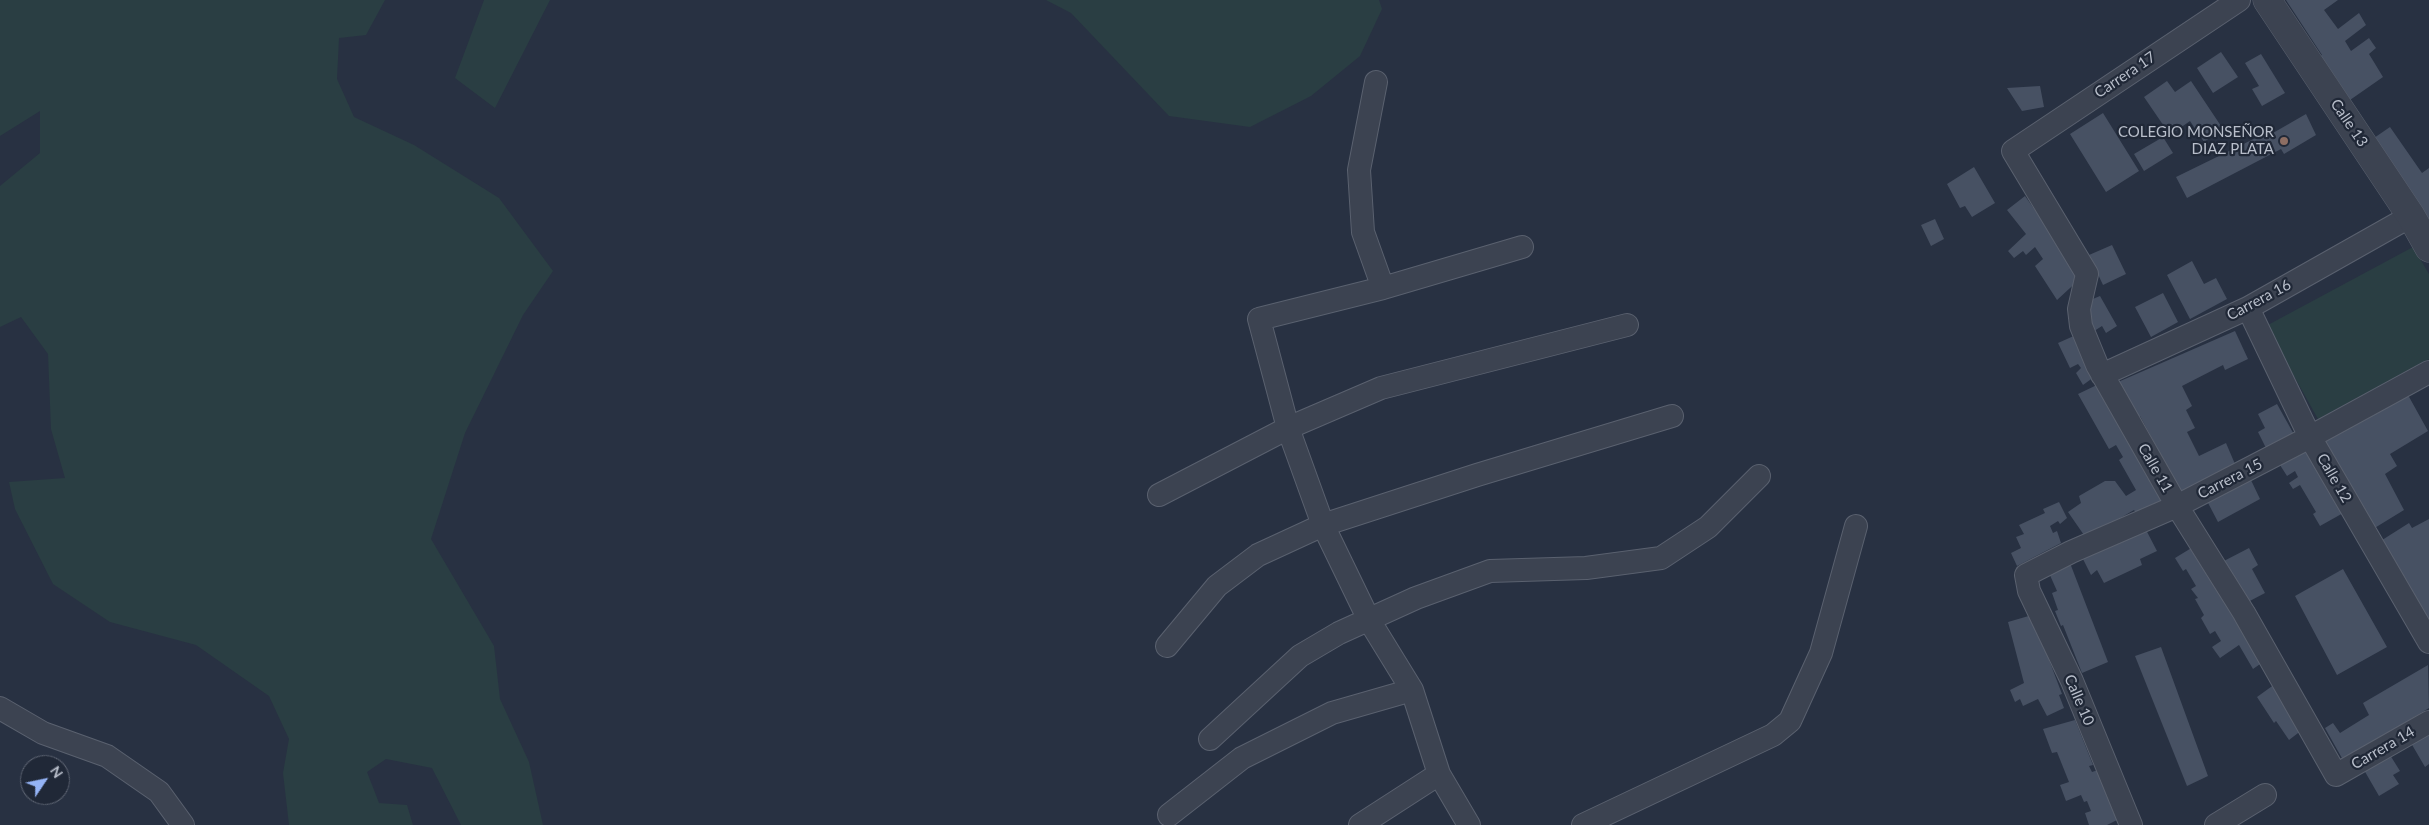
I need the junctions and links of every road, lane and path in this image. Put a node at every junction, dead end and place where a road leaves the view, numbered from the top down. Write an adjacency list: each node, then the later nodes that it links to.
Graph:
1 (2239, 0): 4 (street, Carrera 17)
2 (2267, 0): 5 (street, Calle 13)
3 (1376, 82): 8 (street)
4 (2013, 151): 12 (street, Calle 11)
5 (2411, 216): 7 (street, Calle 13); 9 (street, Carrera 16)
6 (1522, 247): 8 (street)
7 (2429, 248)
8 (1383, 288): 14 (street)
9 (2248, 308): 12 (street, Carrera 16); 15 (street, Calle 12)
10 (1627, 325): 14 (street)
11 (2429, 372): 15 (street, Carrera 15)
12 (2102, 375): 18 (street, Calle 11)
13 (1672, 416): 19 (street)
14 (1288, 428): 17 (street); 19 (street)
15 (2310, 437): 18 (street, Carrera 15); 23 (street, Calle 12)
16 (1759, 476): 22 (street)
17 (1159, 496)
18 (2177, 506): 21 (street, Carrera 15); 30 (street, Calle 11)
19 (1323, 525): 22 (street); 24 (street)
20 (1856, 526): 36 (street)
21 (2026, 575): 37 (street, Calle 10)
22 (1369, 620): 25 (street); 28 (street)
23 (2429, 642)
24 (1167, 646)
25 (1412, 690): 29 (street); 32 (street)
26 (0, 708): 33 (street)
27 (2429, 722): 30 (street, Carrera 14)
28 (1210, 739)
29 (1439, 774): 34 (street); 35 (street)
30 (2336, 775)
31 (2265, 795): 38 (street)
32 (1169, 815)
33 (183, 825)
34 (1360, 825)
35 (1469, 825)
36 (1583, 825)
37 (2131, 825)
38 (2216, 825)

